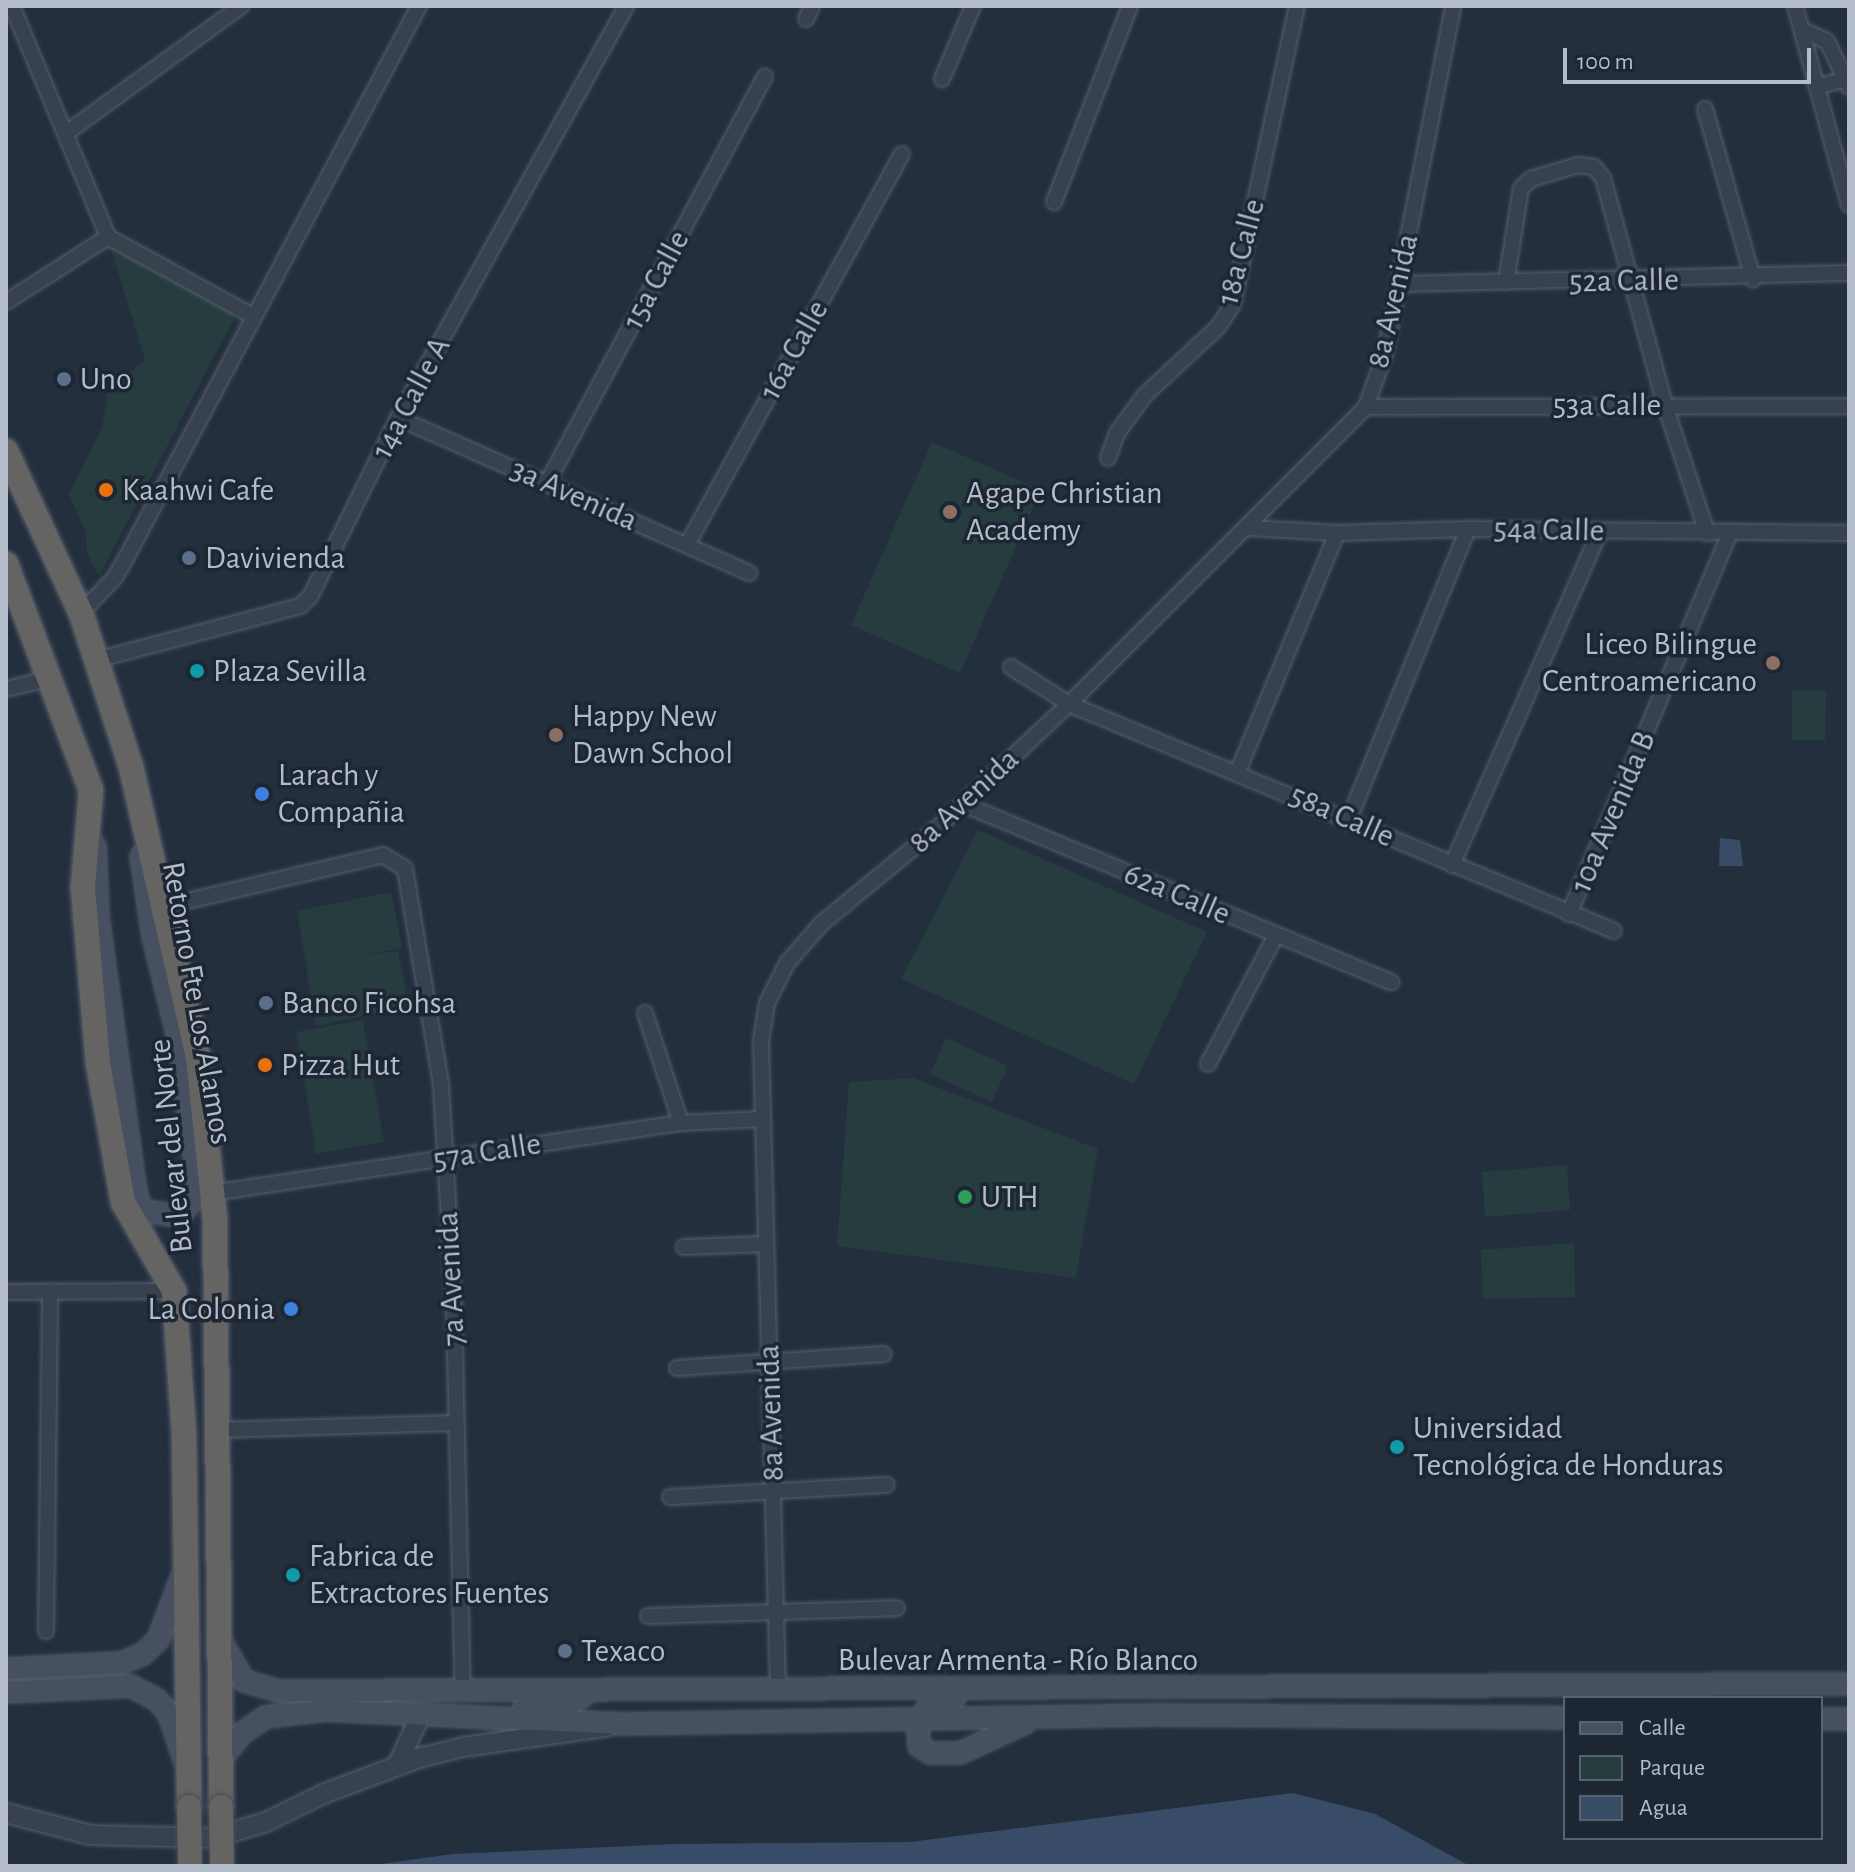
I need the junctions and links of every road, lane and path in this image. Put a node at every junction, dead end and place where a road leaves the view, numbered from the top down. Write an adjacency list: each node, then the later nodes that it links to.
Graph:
1 (12, 6): 16 (street)
2 (241, 6): 16 (street)
3 (419, 6): 27 (street)
4 (626, 6): 31 (street, 14a Calle A)
5 (973, 6): 12 (street)
6 (1130, 6): 18 (street)
7 (1297, 6): 33 (street, 18a Calle)
8 (1453, 6): 25 (street, 8a Avenida)
9 (1795, 6): 10 (street)
10 (1802, 30): 13 (street); 14 (street)
11 (765, 77): 34 (street, 15a Calle)
12 (942, 79)
13 (1848, 82): 14 (street)
14 (1816, 87): 19 (street)
15 (1705, 109): 22 (street)
16 (65, 134): 20 (street)
17 (902, 154): 42 (street, 16a Calle)
18 (1054, 202)
19 (1849, 205)
20 (108, 237): 26 (street); 27 (street)
21 (1849, 273): 22 (street, 52a Calle)
22 (1753, 279): 23 (street, 52a Calle)
23 (1631, 281): 24 (street, 52a Calle); 24 (street); 28 (street)
24 (1506, 282): 25 (street, 52a Calle)
25 (1399, 284): 30 (street, 8a Avenida)
26 (6, 302)
27 (251, 315): 45 (street)
28 (1665, 405): 29 (street, 53a Calle); 30 (street, 53a Calle); 39 (street)
29 (1849, 406)
30 (1366, 407): 35 (street, 8a Avenida)
31 (398, 418): 34 (street, 3a Avenida); 46 (street, 14a Calle A)
32 (6, 451): 45 (highway, Bulevar del Norte)
33 (1108, 458)
34 (547, 483): 42 (street, 3a Avenida)
35 (1249, 528): 38 (street, 54a Calle); 50 (street, 8a Avenida)
36 (1468, 529): 37 (street, 54a Calle); 38 (street, 54a Calle); 55 (street)
37 (1600, 531): 39 (street, 54a Calle); 56 (street)
38 (1337, 533): 52 (street)
39 (1707, 533): 40 (street, 54a Calle)
40 (1730, 533): 41 (street, 54a Calle); 58 (street, 10a Avenida B)
41 (1849, 533)
42 (687, 545): 44 (street, 3a Avenida)
43 (6, 564): 48 (highway, Bulevar del Norte)
44 (749, 573)
45 (81, 613): 46 (highway, Bulevar del Norte)
46 (96, 660): 51 (highway, Bulevar del Norte)
47 (1011, 667): 50 (street, 58a Calle)
48 (51, 678): 49 (street); 53 (highway, Bulevar del Norte)
49 (6, 689)
50 (1069, 704): 52 (street, 58a Calle); 54 (street, 8a Avenida)
51 (131, 767): 53 (main road, Retorno Fte Los Alamos); 57 (highway, Bulevar del Norte)
52 (1238, 771): 55 (street, 58a Calle)
53 (91, 790): 71 (highway, Bulevar del Norte)
54 (963, 804): 60 (street, 62a Calle); 64 (street, 8a Avenida)
55 (1349, 819): 56 (street, 58a Calle)
56 (1452, 865): 58 (street, 58a Calle)
57 (166, 906): 66 (street, 7a Avenida); 67 (highway, Bulevar del Norte)
58 (1569, 914): 59 (street, 58a Calle)
59 (1614, 931)
60 (1276, 935): 61 (street, 62a Calle); 63 (street)
61 (1391, 982)
62 (645, 1013): 65 (street)
63 (1208, 1064)
64 (763, 1119): 65 (street, 57a Calle); 68 (street, 8a Avenida)
65 (681, 1123): 66 (street, 57a Calle)
66 (445, 1158): 67 (street, 57a Calle); 76 (street, 7a Avenida)
67 (212, 1193): 77 (highway, Bulevar del Norte)
68 (766, 1244): 69 (street); 74 (street, 8a Avenida)
69 (684, 1247)
70 (50, 1291): 71 (street); 72 (street); 85 (street)
71 (174, 1291): 81 (highway, Bulevar del Norte)
72 (6, 1292)
73 (884, 1354): 74 (street)
74 (769, 1362): 75 (street); 79 (street, 8a Avenida)
75 (677, 1368)
76 (456, 1423): 77 (street); 95 (street, 7a Avenida)
77 (216, 1430): 86 (highway, Bulevar del Norte)
78 (887, 1485): 79 (street)
79 (774, 1491): 80 (street); 83 (street, 8a Avenida)
80 (670, 1497)
81 (183, 1574): 87 (main road); 106 (highway, Bulevar del Norte)
82 (897, 1608): 83 (street)
83 (776, 1609): 84 (street); 90 (street, 8a Avenida)
84 (648, 1616)
85 (46, 1631)
86 (219, 1633): 89 (main road); 104 (highway, Bulevar del Norte)
87 (6, 1669)
88 (1849, 1684): 94 (main road, Bulevar Armenta - Río Blanco)
89 (264, 1689): 95 (main road, Bulevar Armenta - Río Blanco); 97 (main road)
90 (778, 1690): 91 (main road, Bulevar Armenta - Río Blanco); 93 (main road, Bulevar Armenta - Río Blanco)
91 (1138, 1690): 94 (main road, Bulevar Armenta - Río Blanco); 102 (main road)
92 (6, 1692): 106 (main road)
93 (589, 1692): 95 (main road, Bulevar Armenta - Río Blanco); 96 (main road)
94 (1761, 1692)
95 (463, 1693)
96 (421, 1714): 97 (main road, Bulevar Armenta - Río Blanco); 103 (main road, Bulevar Armenta - Río Blanco); 105 (street)
97 (265, 1717): 104 (main road)
98 (1563, 1718): 99 (main road, Bulevar Armenta - Río Blanco)
99 (1032, 1719): 102 (main road, Bulevar Armenta - Río Blanco); 102 (main road)
100 (1823, 1719): 101 (main road)
101 (1849, 1719)
102 (918, 1722): 103 (main road, Bulevar Armenta - Río Blanco)
103 (622, 1724): 105 (street)
104 (221, 1759): 109 (highway, Bulevar del Norte, bridge)
105 (397, 1766): 107 (street)
106 (188, 1770): 108 (highway, Bulevar del Norte, bridge)
107 (6, 1813)
108 (190, 1866)
109 (222, 1866)

